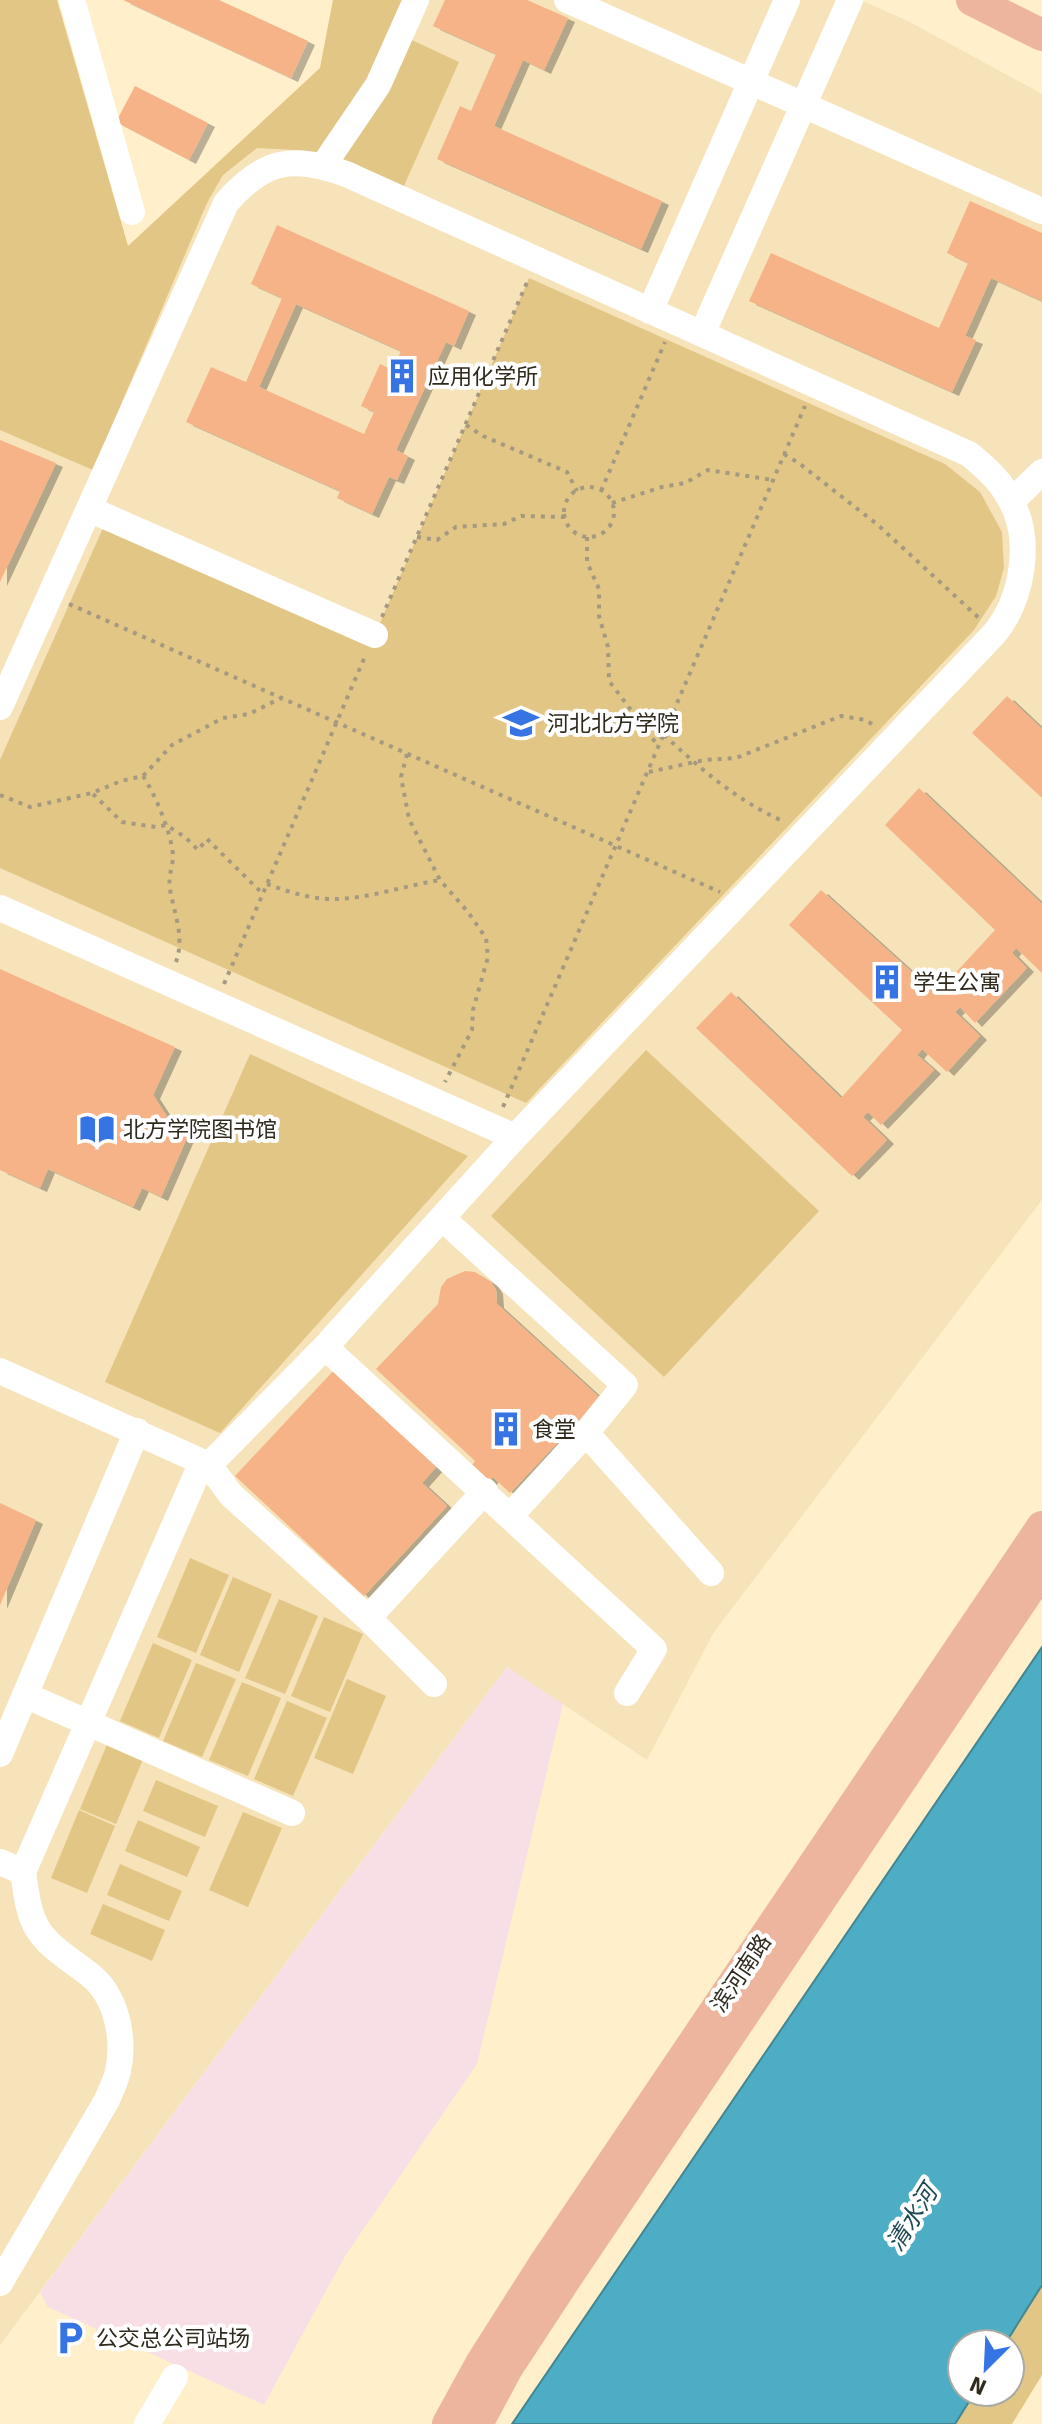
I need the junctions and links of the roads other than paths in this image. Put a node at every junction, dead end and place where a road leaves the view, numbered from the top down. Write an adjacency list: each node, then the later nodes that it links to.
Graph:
1 (72, 0): 13 (street)
2 (416, 0): 11 (street)
3 (567, 0): 9 (street)
4 (787, 0): 9 (street)
5 (850, 0): 10 (street)
6 (972, 0): 7 (main road)
7 (1015, 8): 8 (main road)
8 (1042, 35)
9 (751, 82): 10 (street); 14 (street)
10 (804, 105): 12 (street); 15 (street)
11 (323, 166): 14 (street); 18 (street)
12 (1042, 211)
13 (132, 212)
14 (662, 316): 15 (street)
15 (702, 334): 17 (street)
16 (1042, 472): 17 (street)
17 (1012, 501): 19 (street)
18 (89, 509): 20 (street); 21 (street)
19 (1031, 543): 23 (street)
20 (375, 635)
21 (0, 707)
22 (0, 908): 23 (street)
23 (505, 1132): 24 (street)
24 (442, 1218): 25 (street); 28 (street)
25 (325, 1347): 29 (street); 30 (street)
26 (0, 1371): 27 (street)
27 (137, 1431): 29 (street); 38 (street)
28 (586, 1433): 31 (street); 34 (street)
29 (205, 1463): 35 (street); 39 (street)
30 (485, 1491): 31 (street); 35 (street)
31 (511, 1515): 37 (street)
32 (1042, 1527): 46 (main road, 滨河南路)
33 (1042, 1570): 47 (main road, 滨河南路)
34 (711, 1573)
35 (368, 1618): 36 (street)
36 (434, 1684)
37 (627, 1693)
38 (25, 1695): 39 (street); 40 (street)
39 (88, 1722): 41 (street); 42 (street)
40 (0, 1754)
41 (292, 1813)
42 (11, 1867): 43 (street)
43 (0, 2283)
44 (175, 2377): 45 (street)
45 (147, 2424)
46 (448, 2424)
47 (477, 2424)

